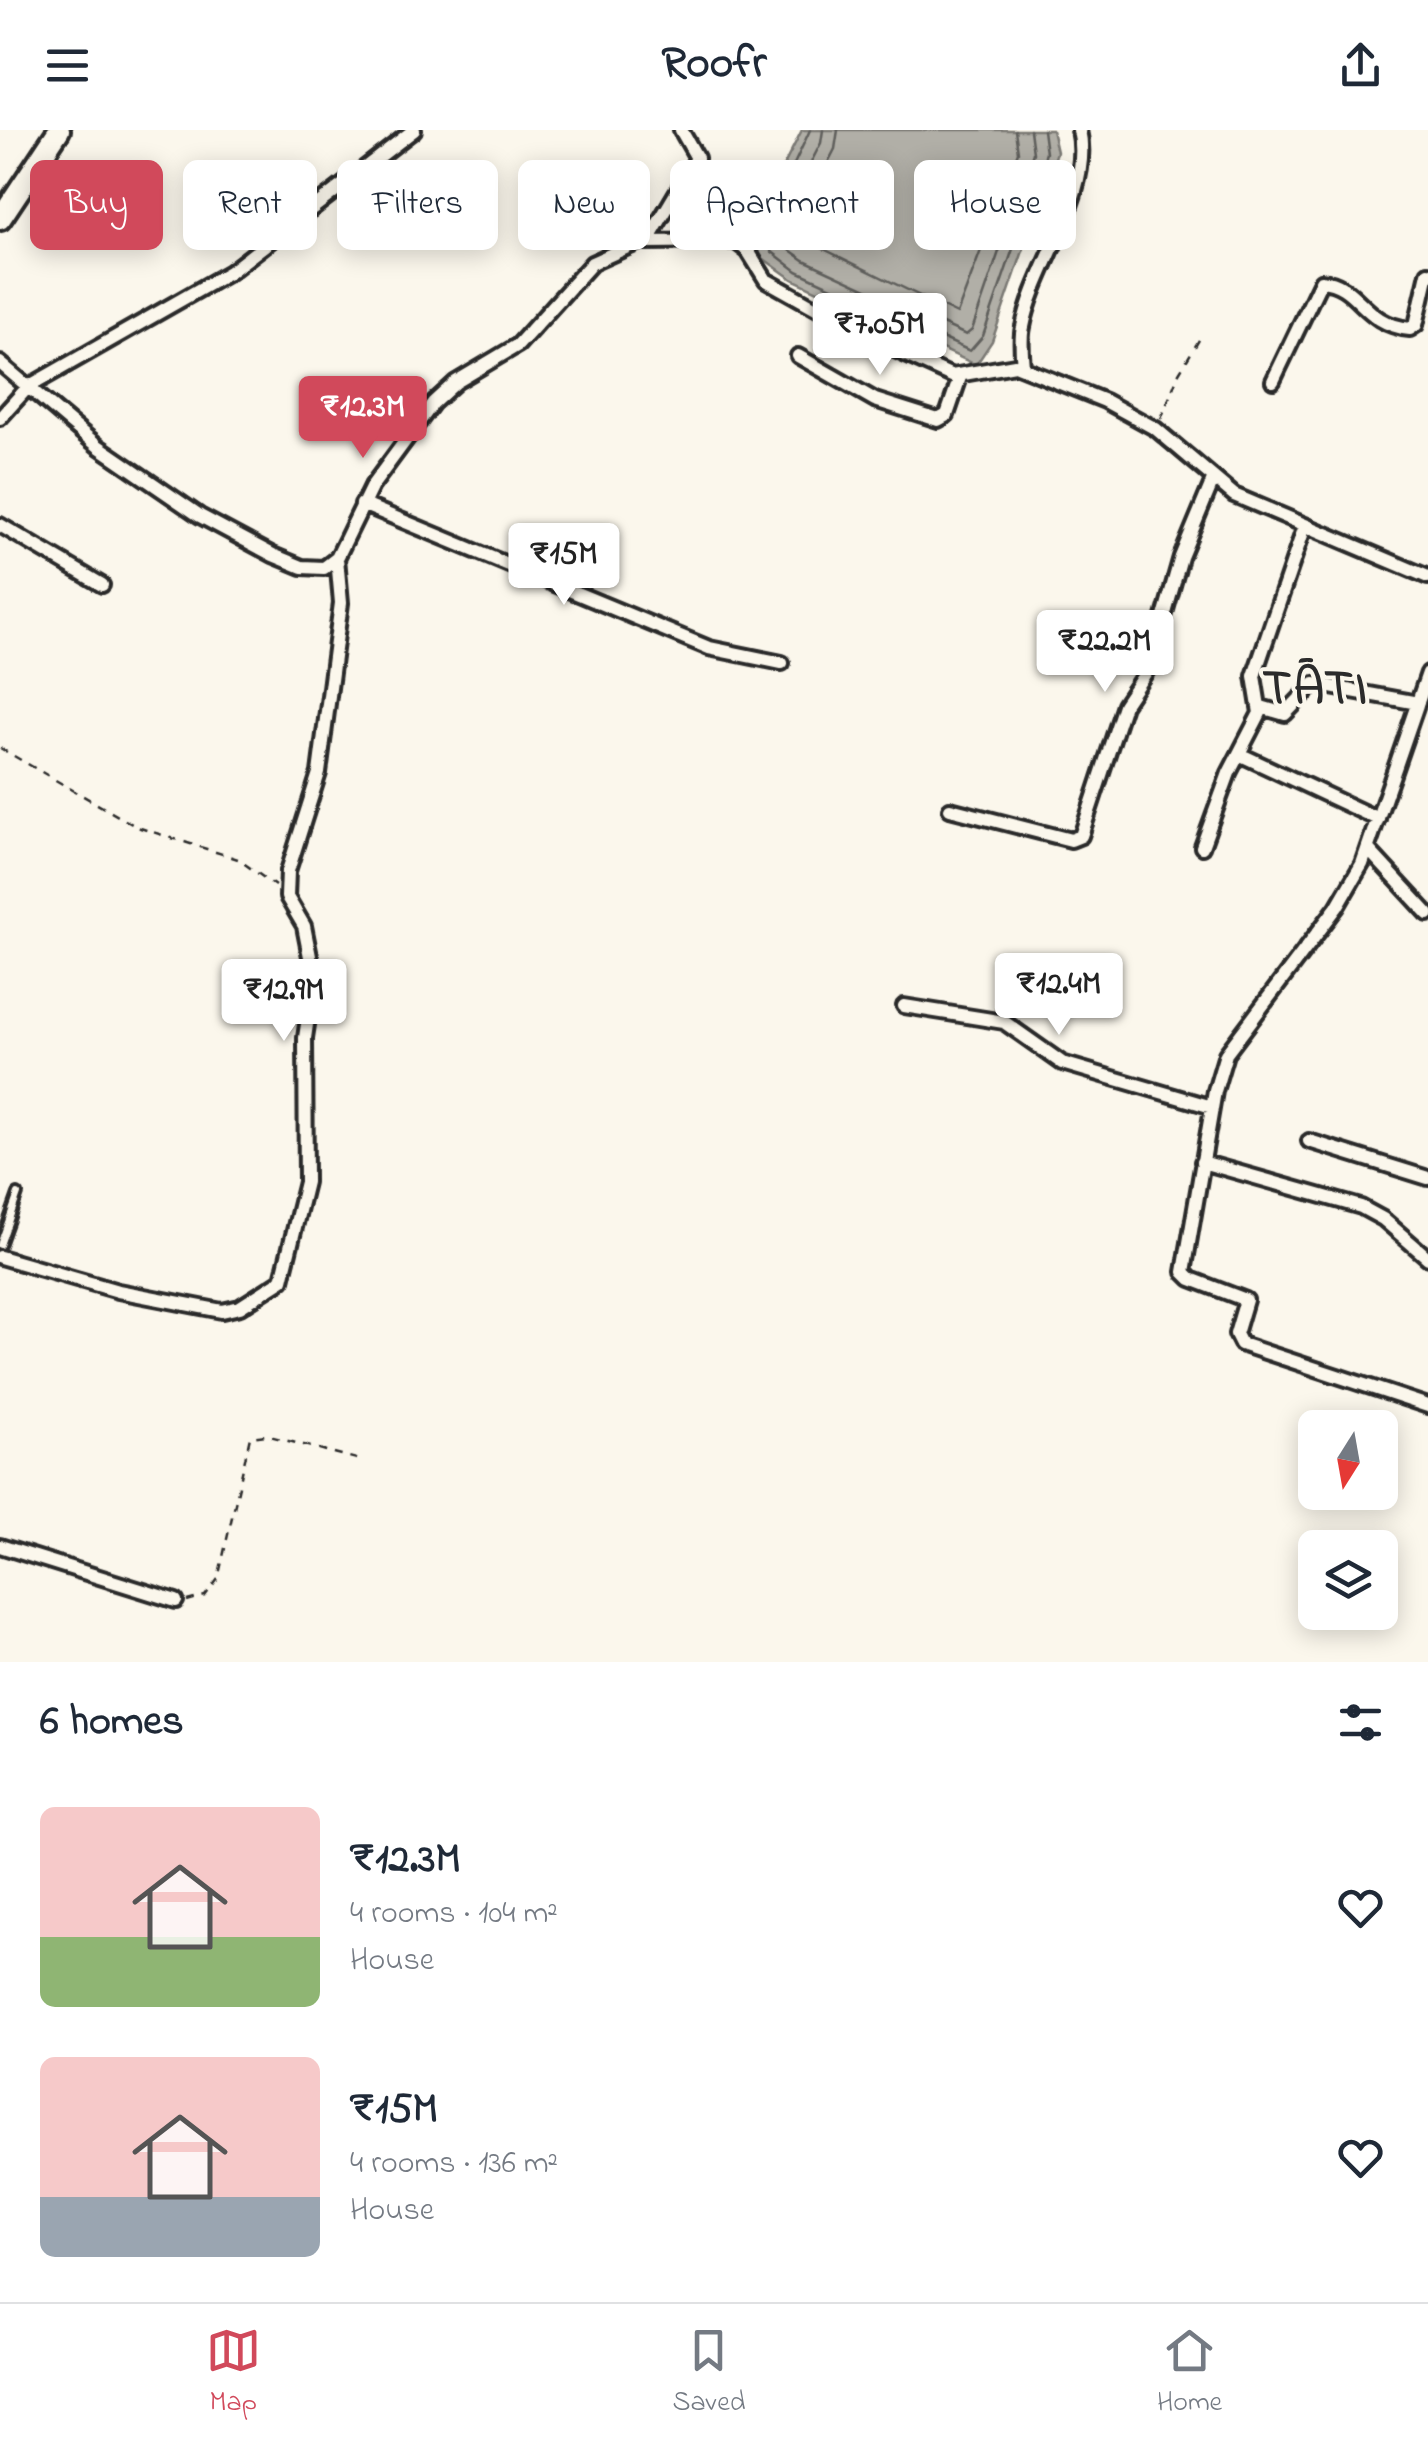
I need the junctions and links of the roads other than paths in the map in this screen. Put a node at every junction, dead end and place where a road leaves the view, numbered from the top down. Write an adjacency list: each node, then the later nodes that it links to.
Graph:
1 (59, 130): 5 (main road)
2 (414, 130): 15 (street)
3 (682, 130): 6 (street)
4 (1078, 130): 12 (street)
5 (0, 219)
6 (650, 236)
7 (650, 242): 13 (street)
8 (624, 250): 18 (street)
9 (1428, 273): 14 (street)
10 (798, 356): 13 (street)
11 (0, 362): 15 (street)
12 (1023, 367): 13 (street); 17 (street)
13 (960, 377)
14 (1273, 381)
15 (28, 388): 16 (street); 21 (street)
16 (0, 418)
17 (1213, 480): 20 (street); 29 (street)
18 (362, 504): 21 (street); 24 (street)
19 (0, 525): 23 (street)
20 (1305, 526): 22 (street); 27 (street)
21 (338, 558): 41 (street)
22 (1428, 576)
23 (102, 585)
24 (782, 663)
25 (1428, 673): 26 (street)
26 (1418, 703): 27 (street); 30 (street)
27 (1261, 707): 28 (street)
28 (1239, 754): 30 (street); 31 (street)
29 (950, 809)
30 (1378, 819): 32 (street)
31 (1202, 847)
32 (1368, 848): 33 (street); 35 (street)
33 (1428, 914)
34 (904, 1006): 35 (street)
35 (1212, 1107): 37 (street)
36 (1309, 1141): 38 (street)
37 (1202, 1162): 42 (street); 43 (street)
38 (1428, 1178)
39 (18, 1194): 40 (lane)
40 (0, 1245)
41 (0, 1256)
42 (1428, 1258)
43 (1428, 1406)
44 (0, 1546): 45 (street)
45 (176, 1602)

